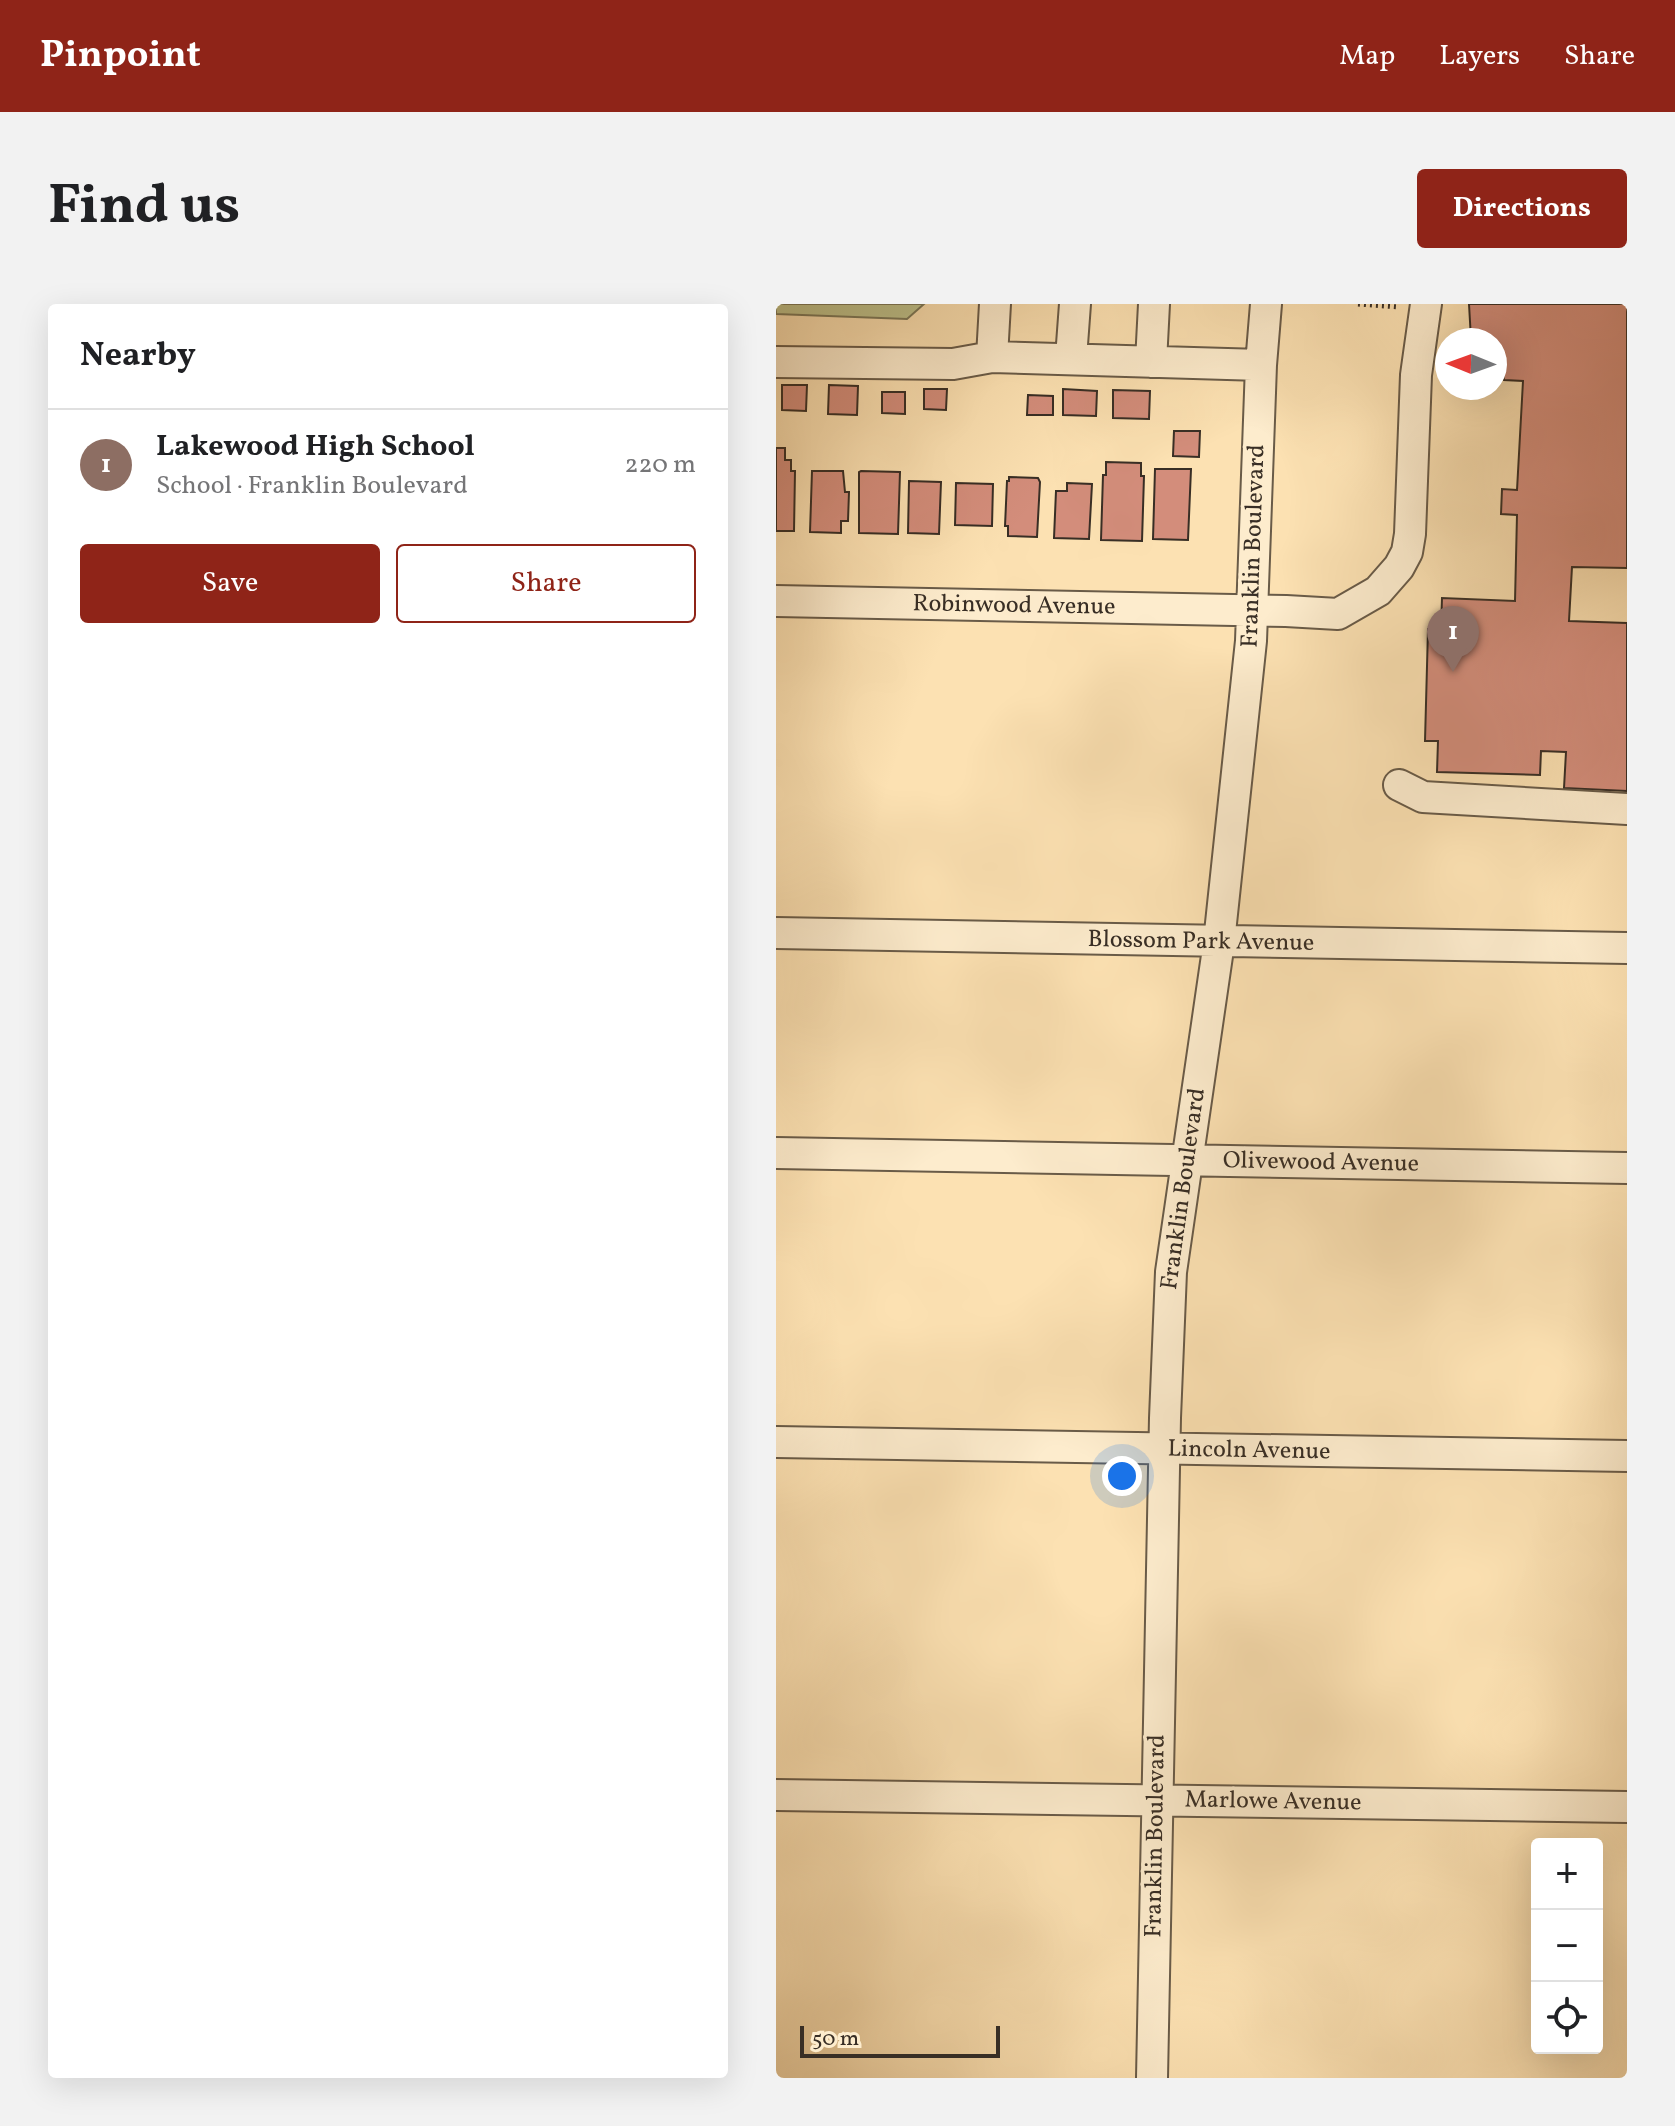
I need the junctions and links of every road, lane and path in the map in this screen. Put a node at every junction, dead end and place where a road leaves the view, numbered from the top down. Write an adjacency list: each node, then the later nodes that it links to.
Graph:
1 (995, 304): 7 (street)
2 (1075, 304): 8 (street)
3 (1154, 304): 10 (street)
4 (1266, 304): 11 (street, Franklin Boulevard)
5 (1358, 304): 6 (path)
6 (1419, 306): 13 (street, Robinwood Avenue)
7 (992, 357): 8 (street); 9 (street)
8 (1071, 358): 10 (street)
9 (776, 362)
10 (1151, 362): 11 (street)
11 (1261, 365): 13 (street, Franklin Boulevard)
12 (776, 601): 13 (street, Robinwood Avenue)
13 (1252, 610): 17 (street, Franklin Boulevard)
14 (1399, 785): 15 (street)
15 (1627, 809)
16 (776, 933): 17 (street, Blossom Park Avenue)
17 (1219, 942): 18 (street, Blossom Park Avenue); 20 (street, Franklin Boulevard)
18 (1627, 948)
19 (776, 1153): 20 (street, Olivewood Avenue)
20 (1187, 1162): 21 (street, Olivewood Avenue); 23 (street, Franklin Boulevard)
21 (1627, 1168)
22 (776, 1442): 23 (street, Lincoln Avenue)
23 (1165, 1449): 24 (street, Lincoln Avenue); 26 (street, Franklin Boulevard)
24 (1627, 1456)
25 (776, 1795): 26 (street, Marlowe Avenue)
26 (1157, 1799): 27 (street, Marlowe Avenue); 28 (street, Franklin Boulevard)
27 (1627, 1807)
28 (1152, 2078)

